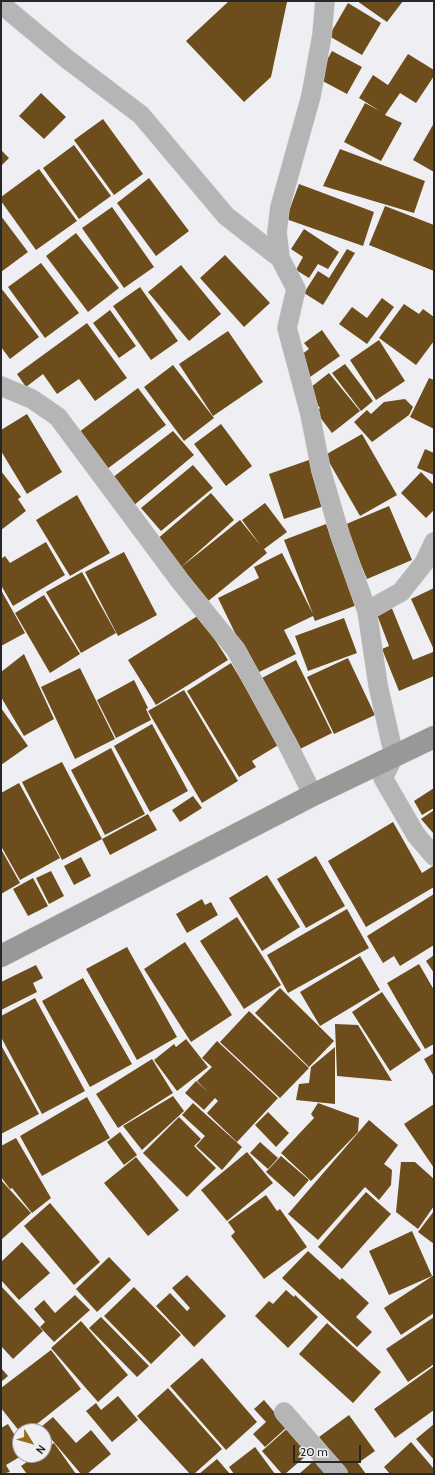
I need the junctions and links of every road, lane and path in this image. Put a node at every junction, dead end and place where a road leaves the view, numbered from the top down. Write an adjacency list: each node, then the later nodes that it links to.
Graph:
1 (326, 1): 3 (street)
2 (1, 4): 3 (street)
3 (280, 258): 6 (street)
4 (1, 386): 9 (street)
5 (434, 542): 6 (street)
6 (367, 611): 8 (street)
7 (434, 737): 8 (street)
8 (394, 756): 9 (street); 10 (street)
9 (313, 795): 11 (street)
10 (434, 856)
11 (1, 956)
12 (284, 1412): 13 (street)
13 (338, 1474)

